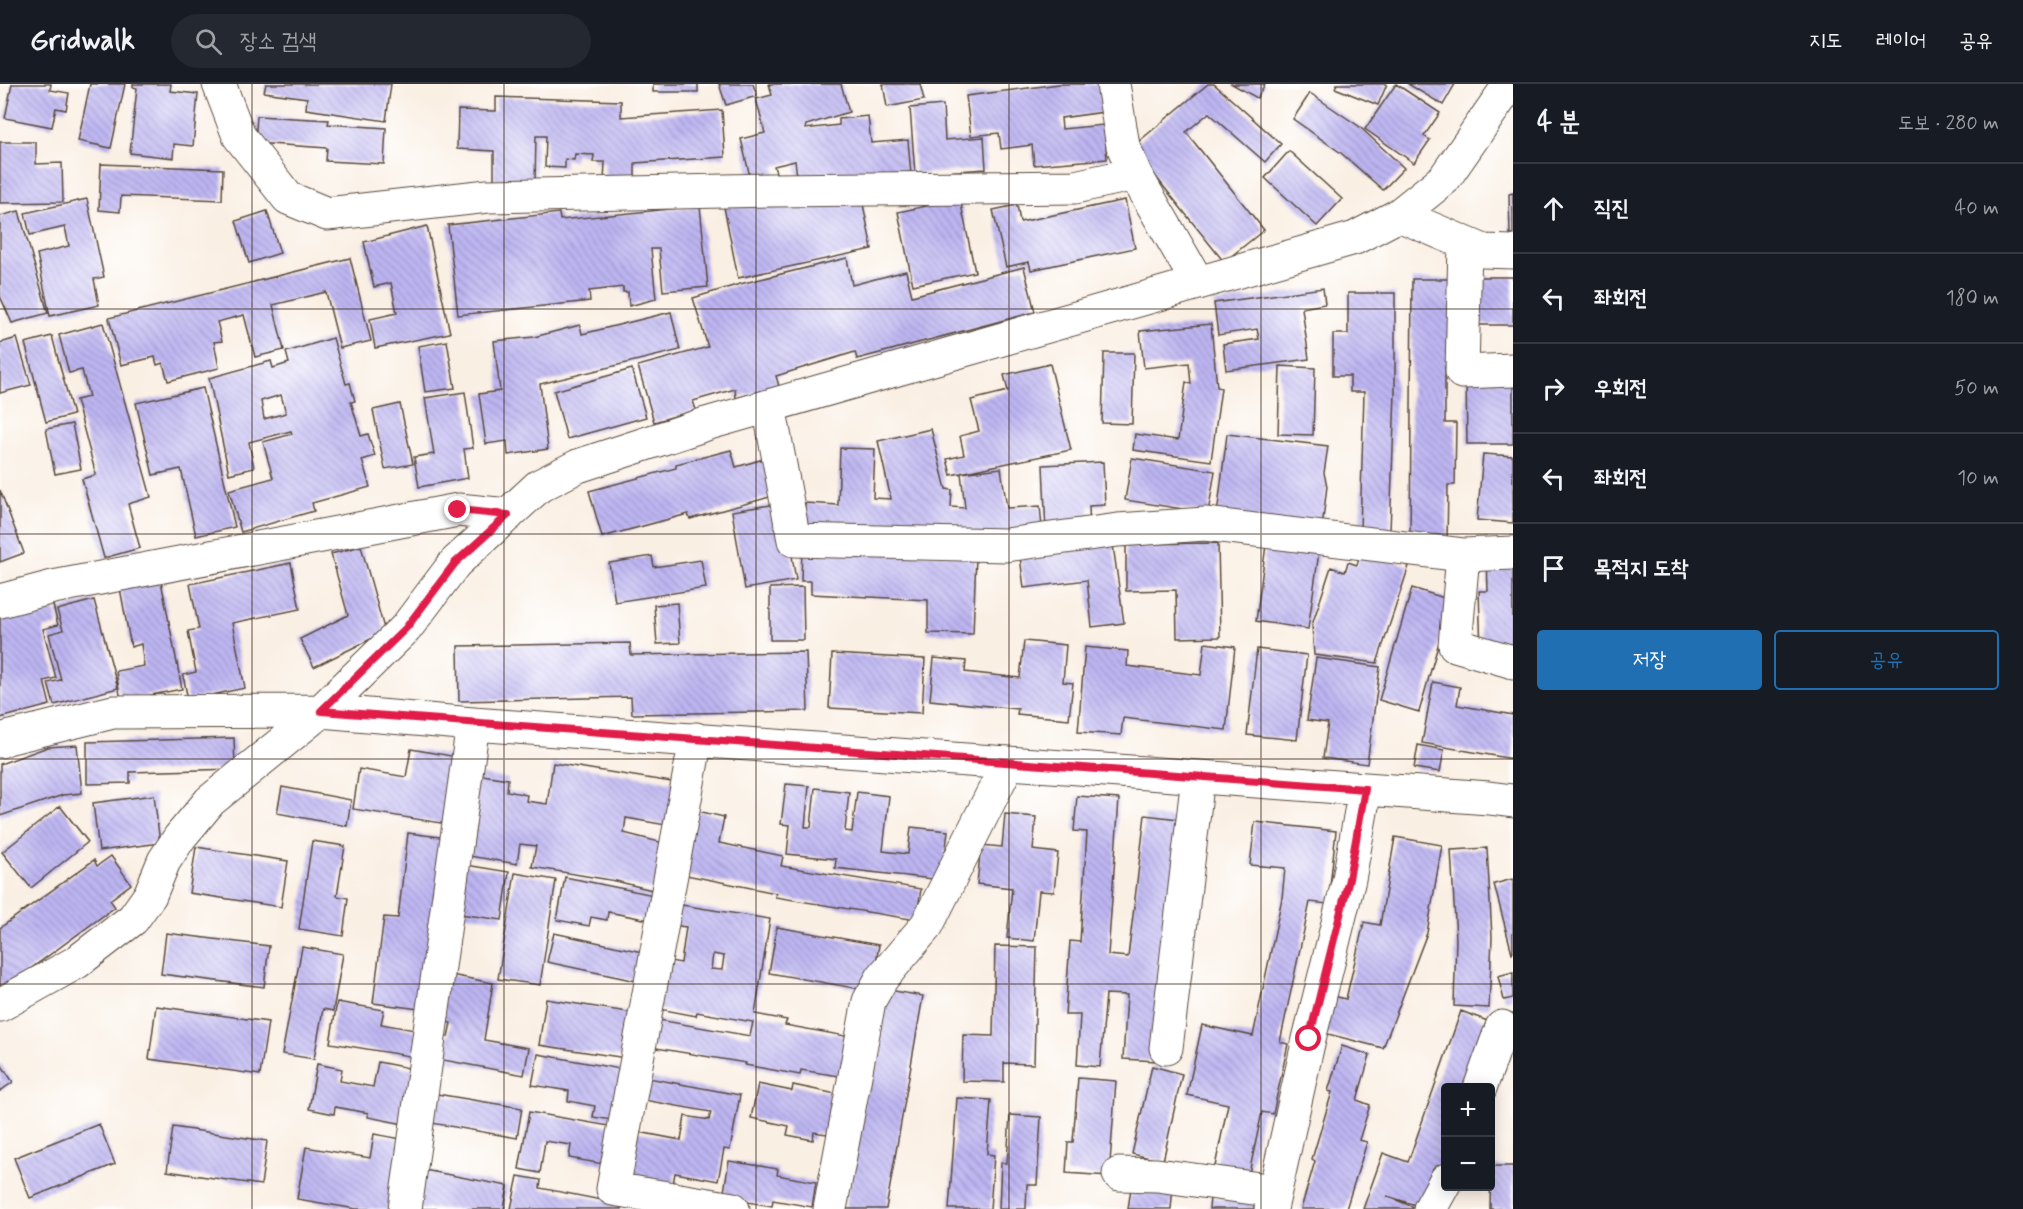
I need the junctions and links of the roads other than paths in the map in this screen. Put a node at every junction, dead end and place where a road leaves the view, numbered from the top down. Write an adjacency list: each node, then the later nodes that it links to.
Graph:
1 (219, 84): 4 (street)
2 (1113, 84): 4 (street)
3 (1510, 84): 5 (street)
4 (1135, 174): 8 (street)
5 (1399, 215): 6 (street); 8 (street)
6 (1465, 244): 7 (street); 9 (street)
7 (1513, 252)
8 (1198, 283): 10 (street)
9 (1513, 370)
10 (769, 406): 11 (street); 13 (street)
11 (508, 515): 14 (street); 16 (street)
12 (1513, 553): 13 (street)
13 (1462, 555): 15 (street)
14 (0, 601)
15 (1513, 662)
16 (321, 711): 17 (street); 19 (street); 24 (street)
17 (473, 724): 18 (street); 31 (street)
18 (696, 739): 20 (street); 32 (street)
19 (0, 741)
20 (1008, 763): 21 (street); 33 (street)
21 (1198, 777): 22 (street); 26 (street)
22 (1365, 789): 23 (street); 30 (street)
23 (1513, 801)
24 (0, 1005)
25 (1502, 1027): 27 (street)
26 (1166, 1048)
27 (1482, 1083)
28 (1119, 1174): 30 (street)
29 (1441, 1189): 34 (street)
30 (1273, 1200)
31 (405, 1209)
32 (733, 1209)
33 (830, 1209)
34 (1430, 1209)

